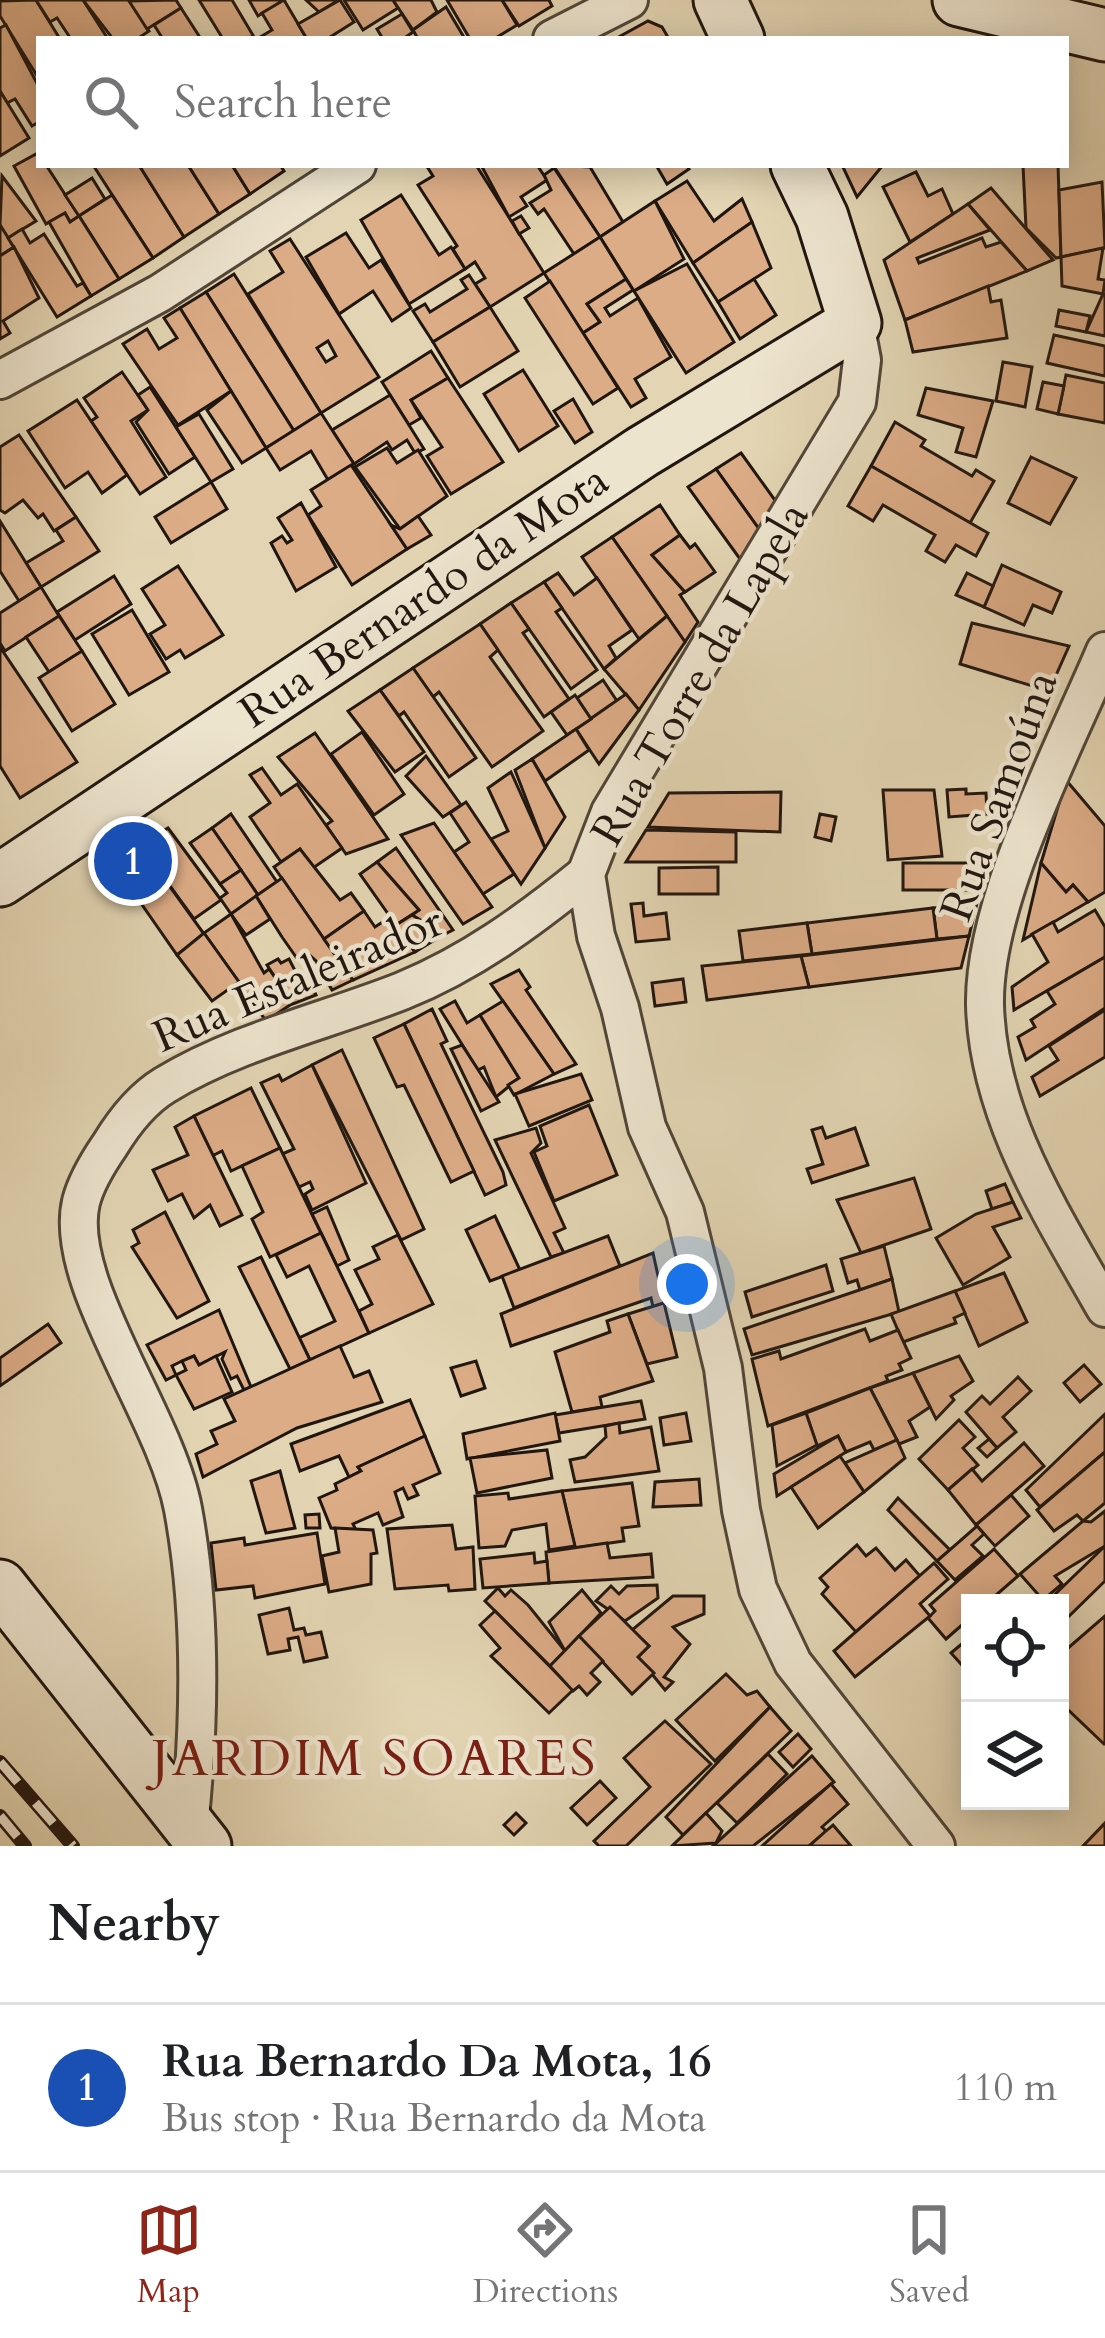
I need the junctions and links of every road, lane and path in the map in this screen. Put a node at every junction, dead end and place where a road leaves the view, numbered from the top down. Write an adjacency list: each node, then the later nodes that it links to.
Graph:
1 (629, 0): 5 (street)
2 (721, 0): 6 (street)
3 (959, 0): 4 (street)
4 (1105, 34)
5 (558, 36)
6 (737, 36)
7 (352, 168): 10 (street)
8 (798, 168): 9 (street, Rua Torre da Lapela)
9 (854, 323): 12 (street, Rua Torre da Lapela); 13 (street, Rua Bernardo da Mota)
10 (0, 380)
11 (1105, 652): 14 (street, Rua Samoúna)
12 (586, 874): 16 (street, Rua Estaleirador); 17 (street, Rua Torre da Lapela)
13 (0, 880)
14 (1105, 1308)
15 (0, 1586): 16 (street)
16 (197, 1836)
17 (936, 1846)

